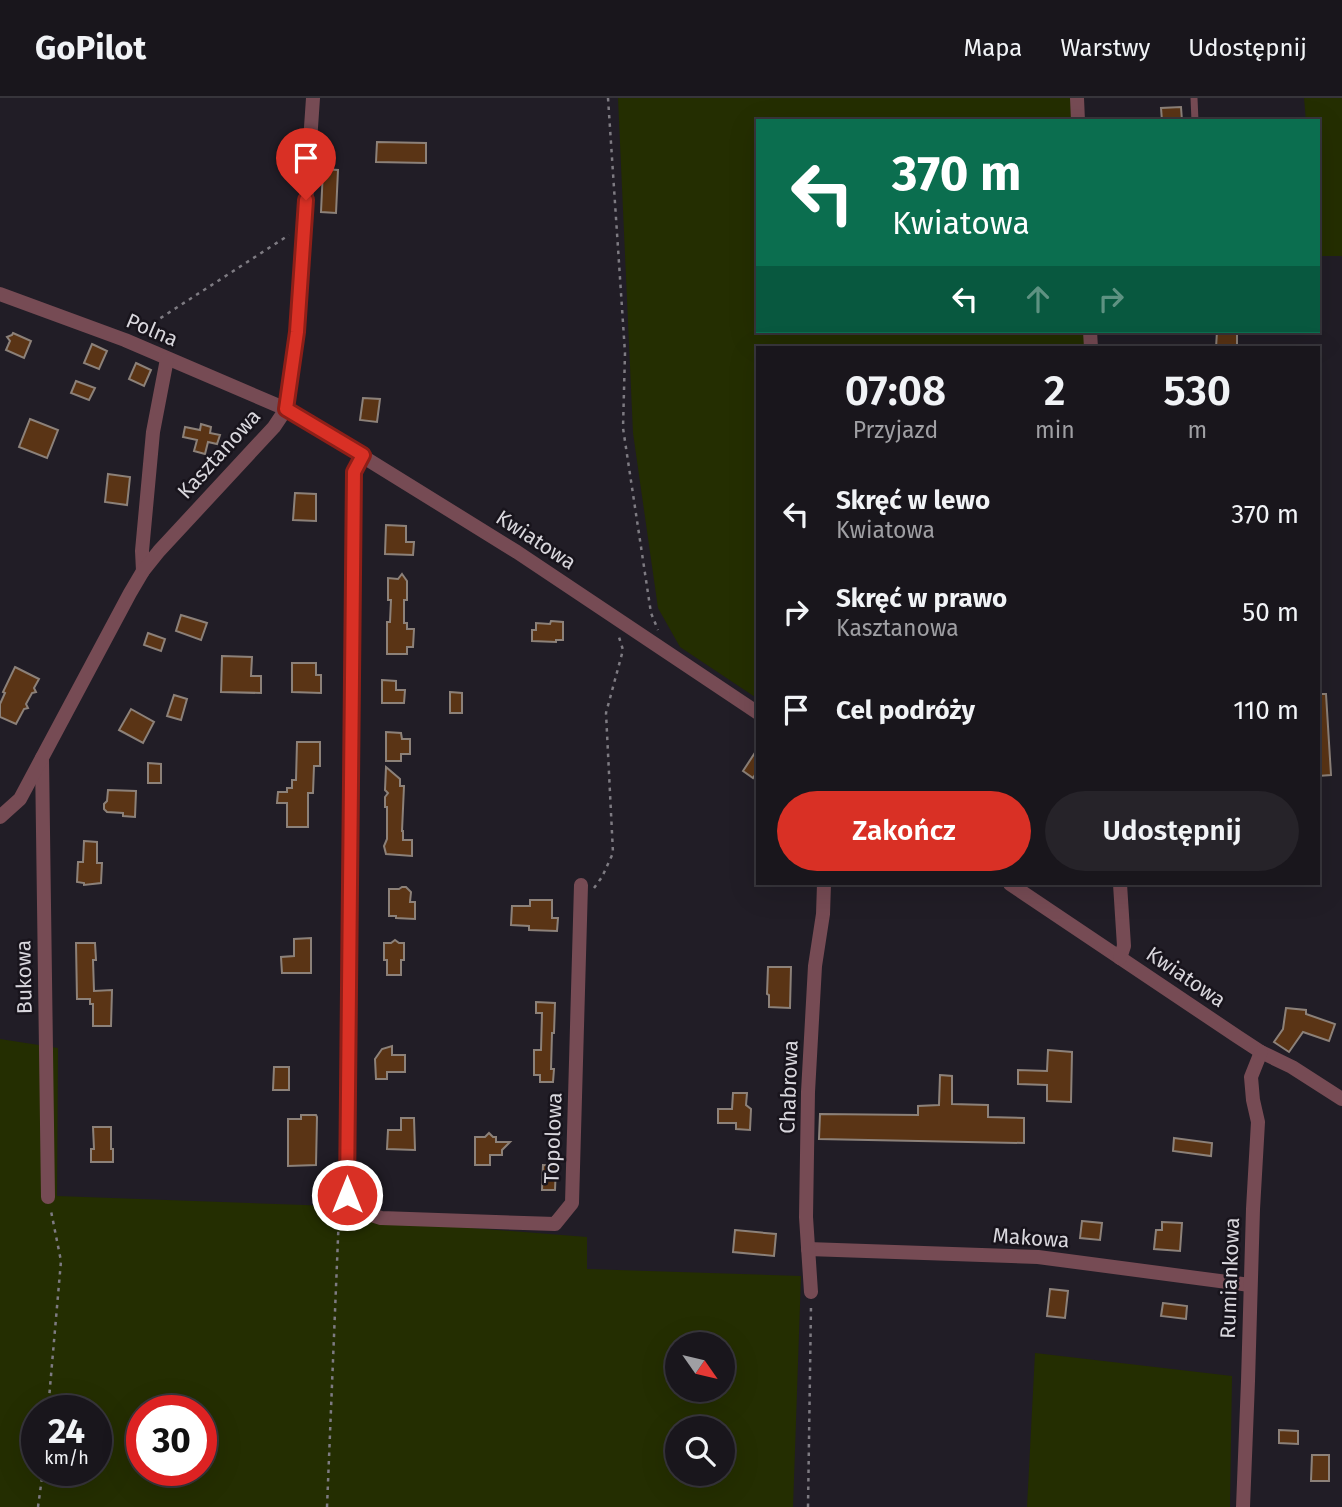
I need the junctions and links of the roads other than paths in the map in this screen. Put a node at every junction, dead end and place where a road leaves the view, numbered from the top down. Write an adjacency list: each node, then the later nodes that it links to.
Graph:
1 (313, 98): 8 (street, Kasztanowa)
2 (1077, 98): 4 (street)
3 (1194, 98): 5 (lane)
4 (1079, 119)
5 (1195, 119)
6 (0, 294): 7 (street, Polna)
7 (167, 359): 8 (street, Polna); 10 (street, Kasztanowa)
8 (286, 409): 9 (street, Kwiatowa); 10 (street, Kasztanowa)
9 (363, 455): 11 (street, Kwiatowa); 14 (street, Topolowa)
10 (143, 571): 12 (street, Kasztanowa)
11 (756, 712)
12 (42, 757): 13 (street, Kasztanowa); 21 (street, Bukowa)
13 (0, 817)
14 (581, 885)
15 (824, 885): 22 (street, Chabrowa)
16 (1011, 885): 18 (street, Kwiatowa)
17 (1121, 885): 18 (street)
18 (1120, 958): 19 (street, Kwiatowa)
19 (1261, 1052): 20 (street, Kwiatowa); 23 (street, Rumiankowa)
20 (1342, 1099)
21 (48, 1197)
22 (808, 1249): 23 (street, Makowa); 24 (street, Chabrowa)
23 (1250, 1285): 25 (street, Rumiankowa)
24 (811, 1292)
25 (1243, 1507)

